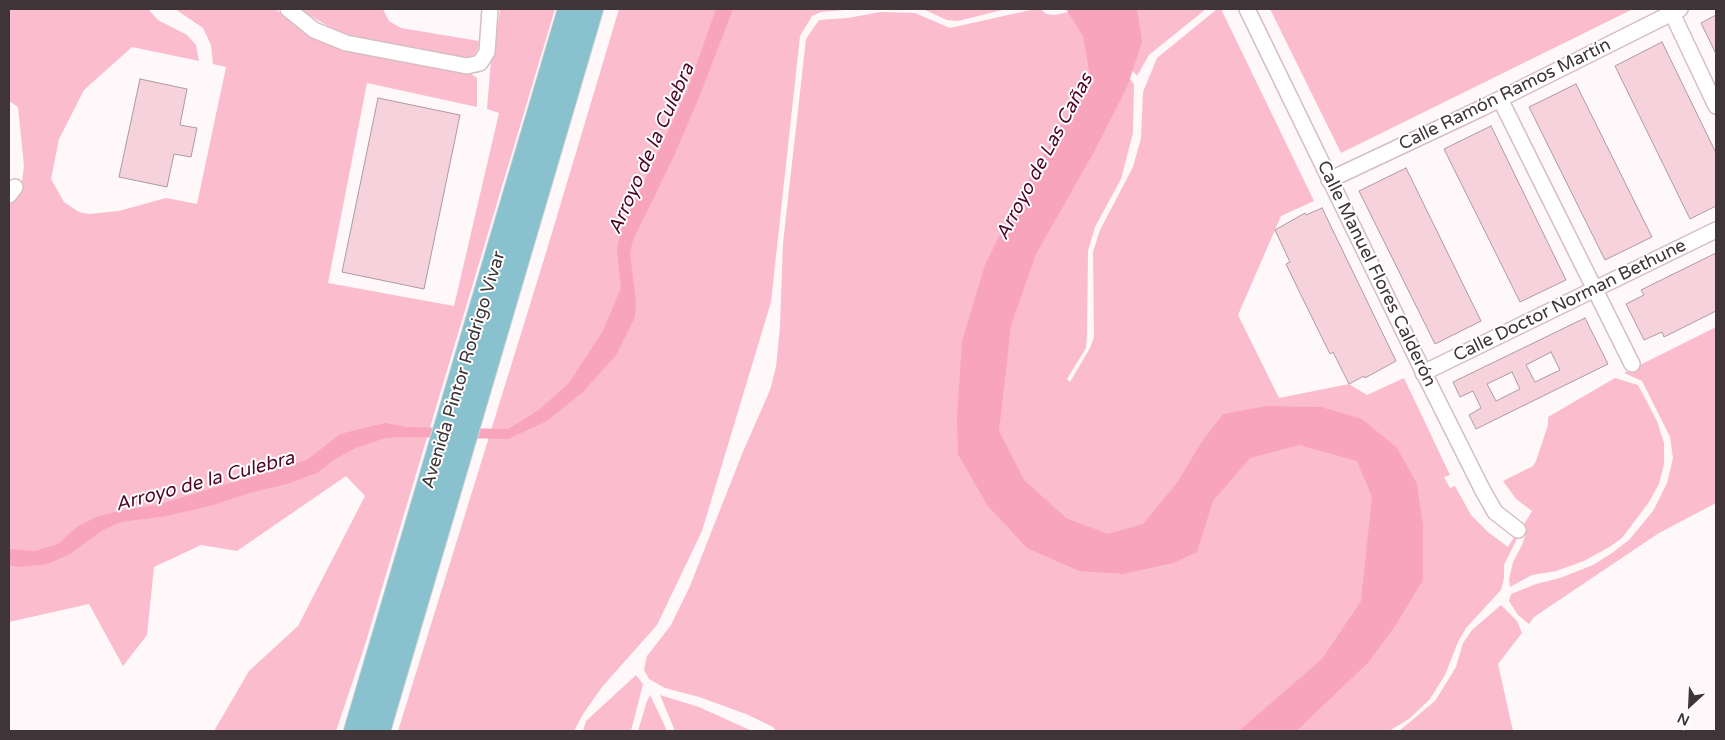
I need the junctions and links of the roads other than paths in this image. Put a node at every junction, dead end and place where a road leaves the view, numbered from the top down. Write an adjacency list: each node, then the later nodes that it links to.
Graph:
1 (288, 9): 2 (street)
2 (490, 9)
3 (570, 9): 15 (main road, Avenida Pintor Rodrigo Vivar)
4 (591, 9): 16 (main road, Avenida Pintor Rodrigo Vivar)
5 (1247, 9): 9 (street, Calle Manuel Flores Calderón)
6 (1674, 10): 7 (street, Calle Ramón Ramos Martín); 8 (street)
7 (1500, 99): 9 (street, Calle Ramón Ramos Martín); 11 (street)
8 (1716, 106)
9 (1329, 180): 13 (street, Calle Manuel Flores Calderón)
10 (1716, 230): 11 (street, Calle Doctor Norman Bethune)
11 (1594, 289): 12 (street); 13 (street, Calle Doctor Norman Bethune)
12 (1632, 364)
13 (1423, 373): 14 (street, Calle Manuel Flores Calderón)
14 (1518, 530)
15 (356, 731)
16 (378, 731)

